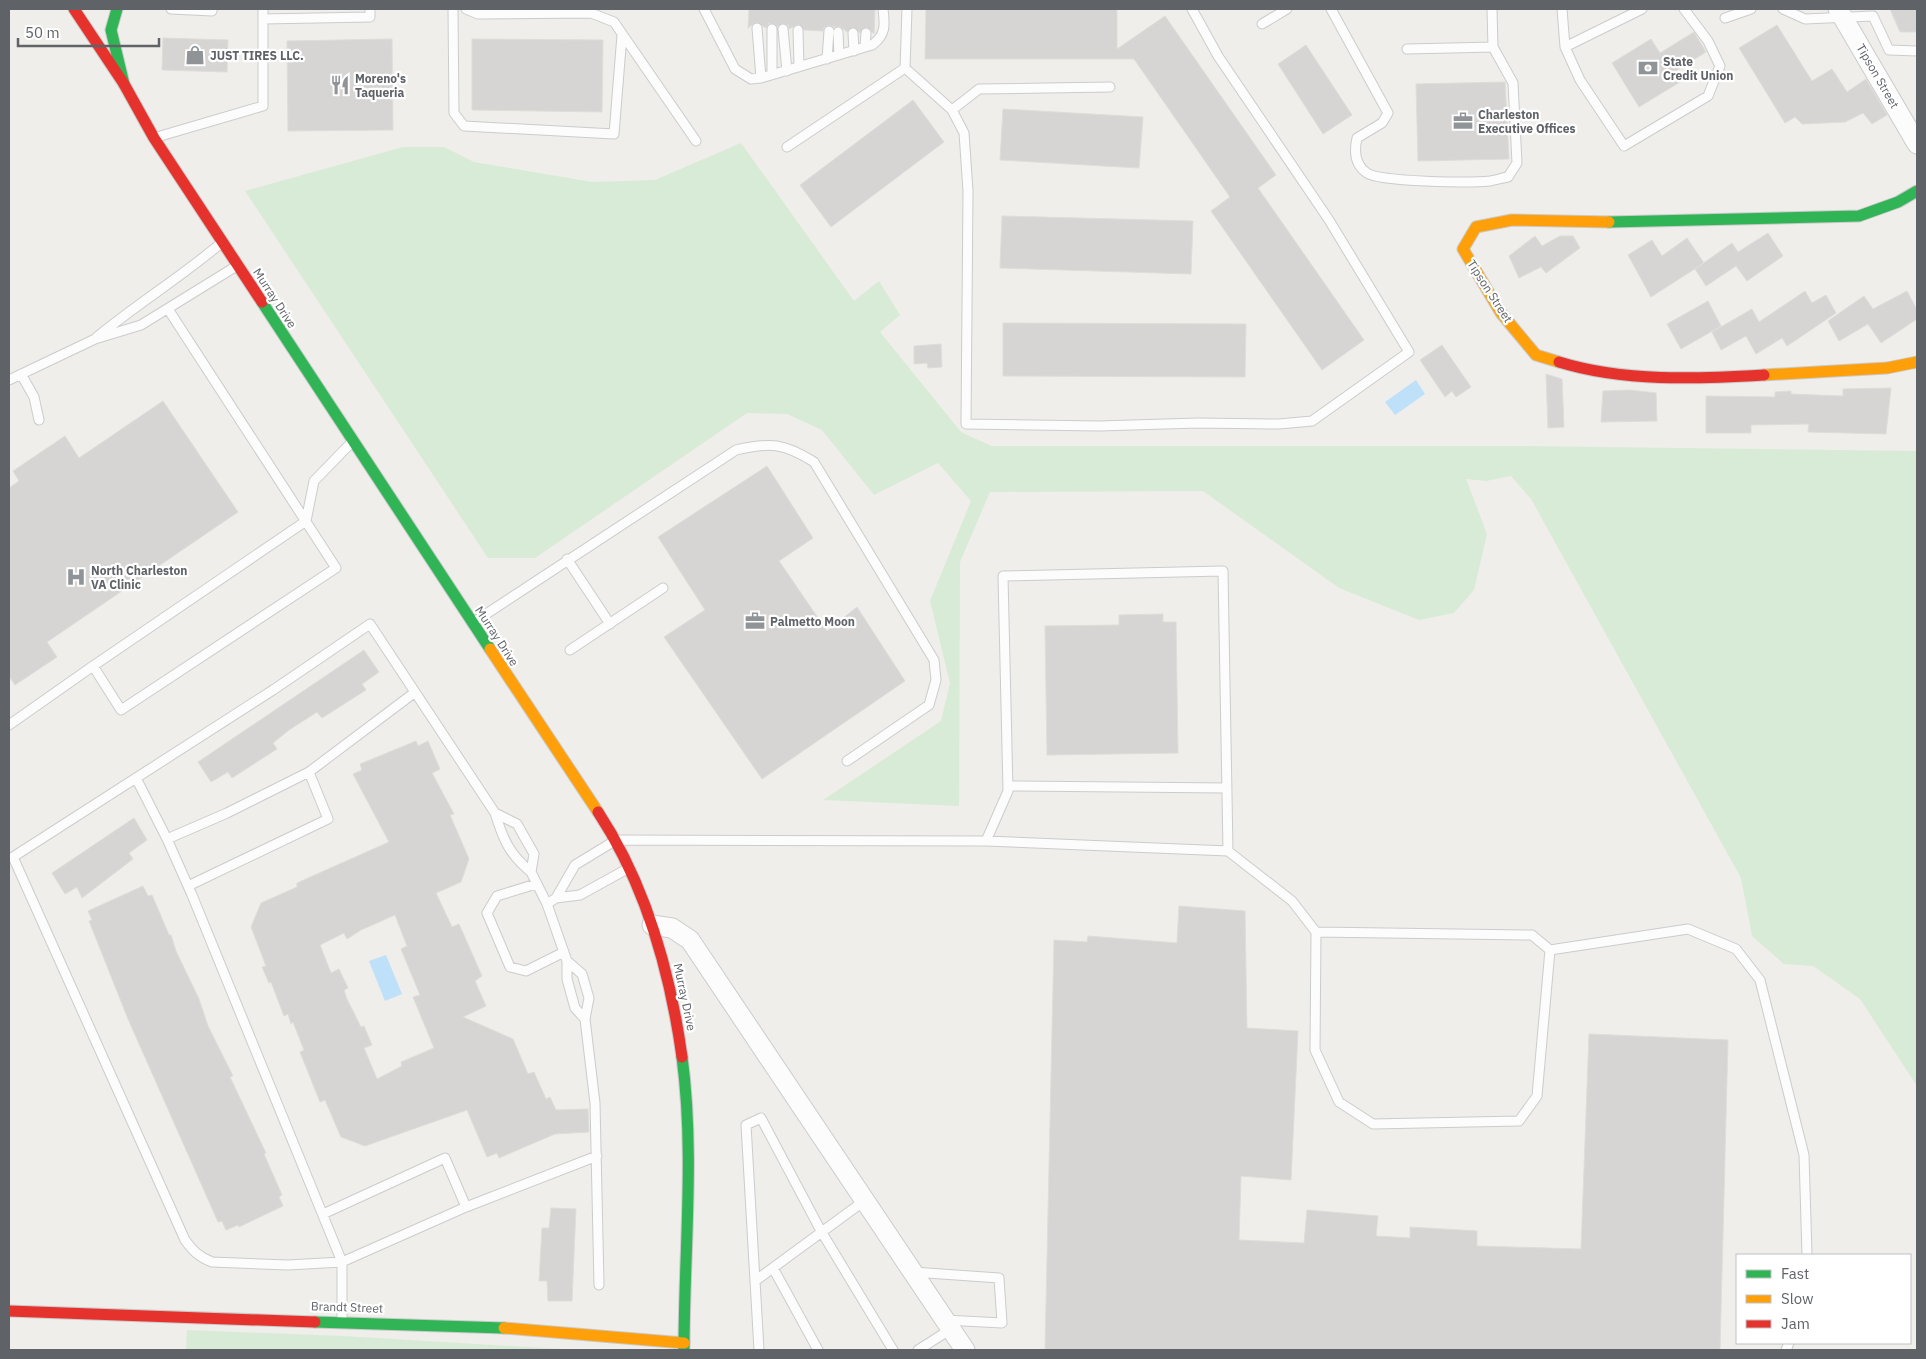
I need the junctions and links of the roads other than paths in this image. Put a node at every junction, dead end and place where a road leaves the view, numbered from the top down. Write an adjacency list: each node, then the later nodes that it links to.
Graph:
1 (74, 9): 47 (street, Murray Drive)
2 (117, 9): 47 (street)
3 (171, 9): 4 (lane)
4 (212, 9)
5 (264, 9): 25 (lane)
6 (370, 9): 25 (lane)
7 (453, 9): 33 (lane)
8 (466, 9): 21 (lane)
9 (704, 9): 46 (lane)
10 (883, 9): 34 (lane)
11 (907, 9): 43 (lane)
12 (1192, 9): 49 (lane)
13 (1287, 9): 26 (lane)
14 (1331, 9): 35 (lane)
15 (1492, 9): 35 (lane)
16 (1562, 9): 36 (lane)
17 (1642, 9): 36 (lane)
18 (1684, 9): 36 (lane)
19 (1751, 9): 24 (lane)
20 (1783, 9): 23 (lane)
21 (591, 11): 33 (lane)
22 (1875, 12): 23 (lane); 39 (lane)
23 (1841, 13): 52 (street, Tipson Street)
24 (1725, 18)
25 (263, 19): 50 (lane)
26 (1262, 24)
27 (757, 28): 46 (lane)
28 (772, 29): 45 (lane)
29 (783, 29): 44 (lane)
30 (798, 30): 42 (lane)
31 (853, 33): 38 (lane)
32 (866, 33): 34 (lane)
33 (622, 35): 51 (lane)
34 (866, 47): 38 (lane)
35 (1494, 47): 37 (lane)
36 (1566, 47)
37 (1407, 48)
38 (854, 51): 40 (lane)
39 (1917, 51)
40 (839, 55): 41 (lane); 41 (lane)
41 (827, 58): 42 (lane)
42 (799, 67): 44 (lane)
43 (905, 68): 49 (lane); 53 (lane)
44 (786, 71): 45 (lane)
45 (772, 74): 46 (lane)
46 (761, 78)
47 (124, 84): 50 (street, Murray Drive)
48 (1110, 86): 49 (lane)
49 (952, 110)
50 (154, 138): 55 (street, Murray Drive)
51 (696, 141)
52 (1917, 144)
53 (787, 147)
54 (1917, 191): 59 (street, Tipson Street)
55 (222, 242): 56 (street, Murray Drive); 58 (lane)
56 (238, 265): 57 (lane); 63 (street, Murray Drive)
57 (168, 309): 58 (lane); 64 (lane)
58 (95, 339): 60 (lane)
59 (1917, 362)
60 (21, 374): 61 (lane); 62 (lane)
61 (9, 380)
62 (39, 420)
63 (353, 442): 64 (lane); 67 (street, Murray Drive)
64 (306, 521): 70 (lane); 70 (lane)
65 (567, 560): 67 (lane); 68 (lane); 73 (lane)
66 (663, 588): 68 (lane)
67 (472, 623): 81 (street, Murray Drive)
68 (610, 624): 69 (lane)
69 (570, 650)
70 (93, 666): 72 (lane)
71 (414, 693): 74 (lane); 75 (lane); 78 (lane)
72 (9, 725)
73 (847, 761)
74 (309, 772): 79 (lane); 88 (lane)
75 (136, 778): 79 (lane); 104 (lane)
76 (1008, 786): 77 (lane); 77 (lane); 82 (lane)
77 (1227, 788): 84 (lane)
78 (495, 812): 80 (lane); 83 (lane)
79 (167, 839): 88 (lane)
80 (526, 839): 83 (lane); 86 (lane)
81 (616, 840): 82 (lane); 85 (street, Murray Drive); 89 (lane)
82 (986, 841): 84 (lane)
83 (510, 849): 86 (lane)
84 (1228, 851): 92 (lane)
85 (629, 868): 89 (lane); 91 (street, Murray Drive)
86 (532, 872): 87 (lane)
87 (536, 884): 90 (lane); 94 (lane)
88 (188, 886): 101 (lane)
89 (556, 898): 90 (lane)
90 (547, 904): 94 (lane)
91 (652, 925): 99 (street); 112 (street, Murray Drive)
92 (1316, 932): 93 (lane); 93 (lane)
93 (1550, 950): 103 (lane)
94 (566, 956): 95 (lane); 96 (lane)
95 (586, 985): 96 (lane); 97 (lane)
96 (570, 991): 97 (lane)
97 (585, 1019): 98 (lane)
98 (597, 1156): 100 (lane); 108 (lane)
99 (864, 1201): 102 (lane); 106 (street)
100 (466, 1206): 101 (lane); 104 (lane)
101 (323, 1214): 104 (lane)
102 (821, 1231): 105 (lane); 107 (lane); 115 (lane)
103 (1807, 1254)
104 (342, 1262): 110 (lane)
105 (773, 1268): 107 (lane); 114 (lane)
106 (913, 1272): 111 (street); 111 (lane)
107 (755, 1281): 113 (lane)
108 (599, 1284)
109 (9, 1311): 110 (street, Brandt Street)
110 (342, 1321): 112 (street, Brandt Street)
111 (948, 1324): 116 (lane); 117 (street)
112 (684, 1346)
113 (759, 1350)
114 (818, 1350)
115 (893, 1350)
116 (918, 1350)
117 (965, 1350)

